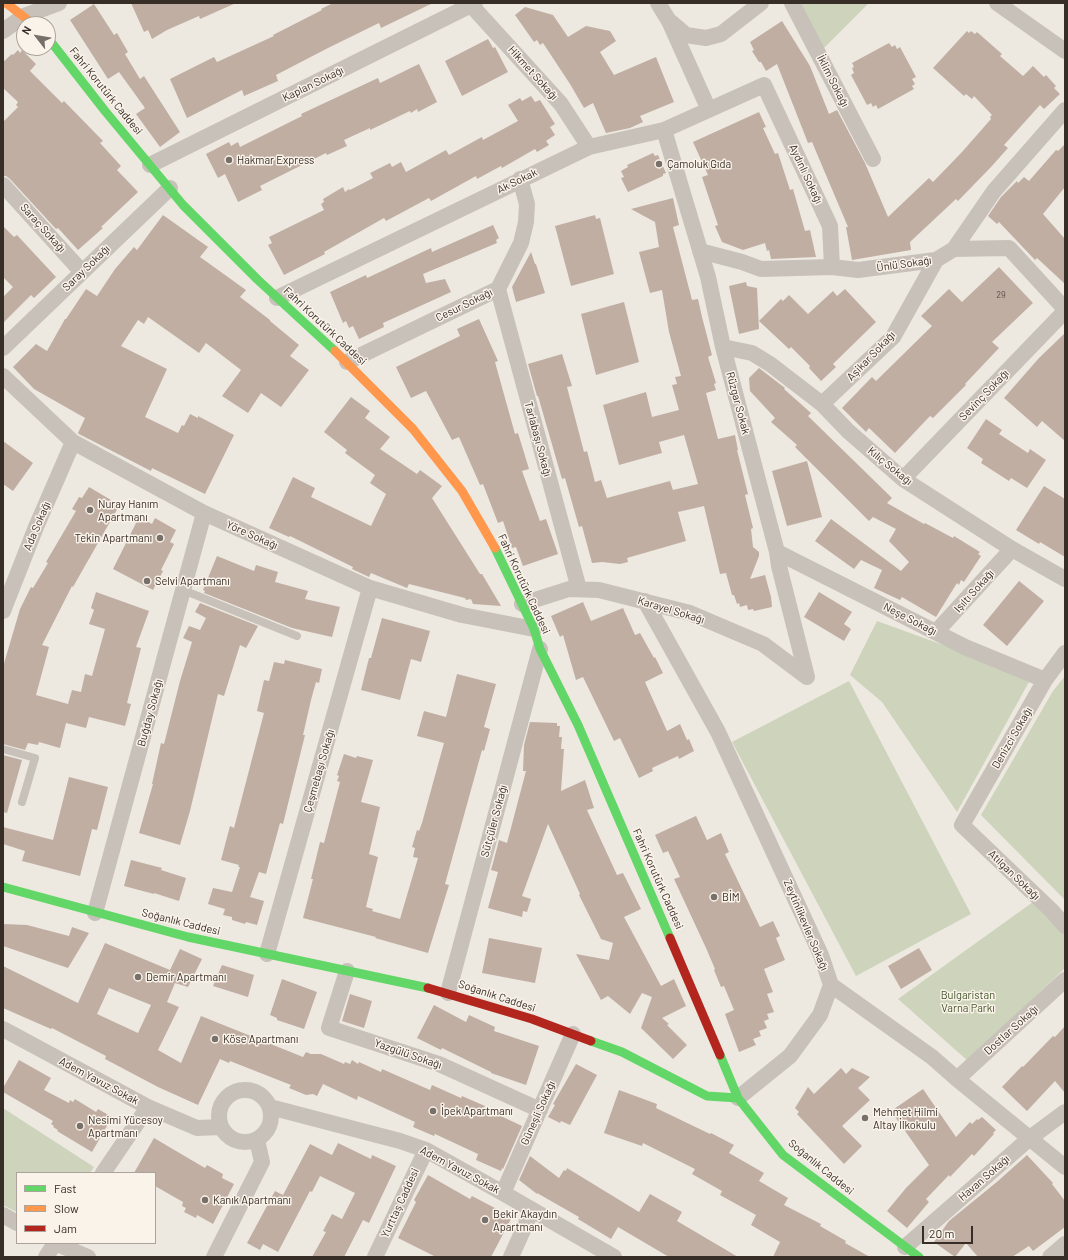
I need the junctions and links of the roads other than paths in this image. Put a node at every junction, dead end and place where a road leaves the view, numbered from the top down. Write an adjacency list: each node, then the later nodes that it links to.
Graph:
1 (6, 3): 8 (street)
2 (59, 3): 9 (street)
3 (658, 3): 10 (street)
4 (761, 3): 10 (street)
5 (792, 3): 20 (street, İklim Sokağı)
6 (998, 3): 14 (street)
7 (473, 4): 19 (street, Hikmet Sokağı); 21 (street, Kaplan Sokağı)
8 (23, 16)
9 (35, 16)
10 (669, 21): 16 (street)
11 (16, 25): 12 (street)
12 (3, 31)
13 (56, 48): 21 (street, Fahri Korutürk Caddesi)
14 (1065, 51)
15 (764, 85): 16 (street, Ak Sokak); 28 (street, Aydınlı Sokağı)
16 (709, 110): 18 (street, Ak Sokak)
17 (1065, 110): 25 (street, Ünlü Sokağı)
18 (664, 130): 19 (street, Ak Sokak); 26 (street, Rüzgar Sokak)
19 (589, 147): 22 (street, Ak Sokak)
20 (873, 159)
21 (150, 165): 24 (street, Fahri Korutürk Caddesi)
22 (520, 179): 30 (street, Cesur Sokağı); 31 (street, Ak Sokak)
23 (3, 185): 29 (street, Saraç Sokağı)
24 (170, 188): 29 (street, Saray Sokağı); 31 (street, Fahri Korutürk Caddesi)
25 (954, 249): 27 (street, Ünlü Sokağı); 32 (street)
26 (700, 251): 28 (street, Ünlü Sokağı); 33 (street, Rüzgar Sokak)
27 (936, 260): 28 (street, Ünlü Sokağı); 37 (street, Aşikar Sokağı)
28 (832, 267)
29 (82, 272): 34 (street, Saray Sokağı)
30 (498, 289): 35 (street, Cesur Sokağı); 45 (street, Tarlabaşı Sokağı)
31 (277, 298): 35 (street, Fahri Korutürk Caddesi)
32 (1065, 310): 39 (street, Sevinç Sokağı)
33 (723, 347): 37 (street, Kılıç Sokağı); 42 (street, Rüzgar Sokak)
34 (3, 348)
35 (347, 362): 48 (street, Fahri Korutürk Caddesi)
36 (3, 376): 38 (street, Yöre Sokağı)
37 (822, 404): 39 (street, Kılıç Sokağı)
38 (73, 442): 40 (street, Yöre Sokağı); 49 (street, Ada Sokağı)
39 (903, 478): 41 (street, Kılıç Sokağı)
40 (204, 513): 44 (street, Yöre Sokağı); 46 (street, Buğday Sokağı)
41 (1012, 549): 43 (street, Kılıç Sokağı); 51 (street, Işıltı Sokağı)
42 (777, 552): 51 (street, Neşe Sokağı); 55 (street, Rüzgar Sokak)
43 (1065, 579)
44 (370, 588): 50 (street, Yöre Sokağı); 63 (street, Çeşmebaşı Sokağı)
45 (579, 589): 47 (street, Karayel Sokağı); 48 (street, Karayel Sokağı)
46 (183, 590): 52 (lane); 61 (street, Buğday Sokağı)
47 (645, 601): 55 (street, Karayel Sokağı); 66 (street, Zeytinlikevler Sokağı)
48 (522, 604): 50 (street, Fahri Korutürk Caddesi)
49 (3, 611)
50 (534, 629): 53 (street, Fahri Korutürk Caddesi)
51 (936, 632): 56 (street, Neşe Sokağı)
52 (297, 636)
53 (540, 649): 67 (street, Sütçüler Sokağı); 71 (street, Fahri Korutürk Caddesi)
54 (1065, 653): 56 (street, Denizci Sokağı)
55 (807, 677)
56 (1045, 680): 59 (street, Denizci Sokağı)
57 (3, 749): 58 (lane)
58 (22, 802)
59 (962, 825): 62 (street, Atılgan Sokağı)
60 (3, 887): 61 (street, Soğanlık Caddesi)
61 (95, 913): 63 (street, Soğanlık Caddesi)
62 (1065, 926)
63 (267, 954): 64 (street, Soğanlık Caddesi)
64 (347, 971): 67 (street, Soğanlık Caddesi); 74 (street, Yazgülü Sokağı)
65 (1065, 980): 70 (street, Dostlar Sokağı)
66 (831, 986): 70 (street); 71 (street)
67 (448, 993): 69 (street, Soğanlık Caddesi)
68 (3, 1029): 72 (street, Adem Yavuz Sokak)
69 (573, 1034): 71 (street, Soğanlık Caddesi); 74 (street, Güneşli Sokağı)
70 (957, 1079): 77 (street)
71 (738, 1098): 89 (street, Soğanlık Caddesi)
72 (148, 1107): 76 (street, Adem Yavuz Sokak); 81 (street)
73 (270, 1107): 76 (street); 78 (street); 79 (street, Adem Yavuz Sokak)
74 (540, 1110): 82 (street, Güneşli Sokağı)
75 (1065, 1112): 77 (street, Havan Sokağı)
76 (221, 1127): 78 (street)
77 (1030, 1138): 80 (street); 89 (street, Havan Sokağı)
78 (256, 1140): 92 (street)
79 (426, 1150): 82 (street, Adem Yavuz Sokak); 93 (street, Yurttaş Caddesi)
80 (1065, 1167)
81 (104, 1172)
82 (504, 1192): 83 (street, Adem Yavuz Sokak)
83 (532, 1210): 94 (street); 95 (street, Adem Yavuz Sokak)
84 (3, 1216): 85 (street)
85 (16, 1222)
86 (54, 1244): 90 (street)
87 (57, 1244): 91 (street)
88 (1065, 1244): 97 (street)
89 (905, 1247): 96 (street, Soğanlık Caddesi)
90 (46, 1257)
91 (88, 1257)
92 (214, 1257)
93 (375, 1257)
94 (511, 1257)
95 (614, 1257)
96 (919, 1257)
97 (1050, 1257)

